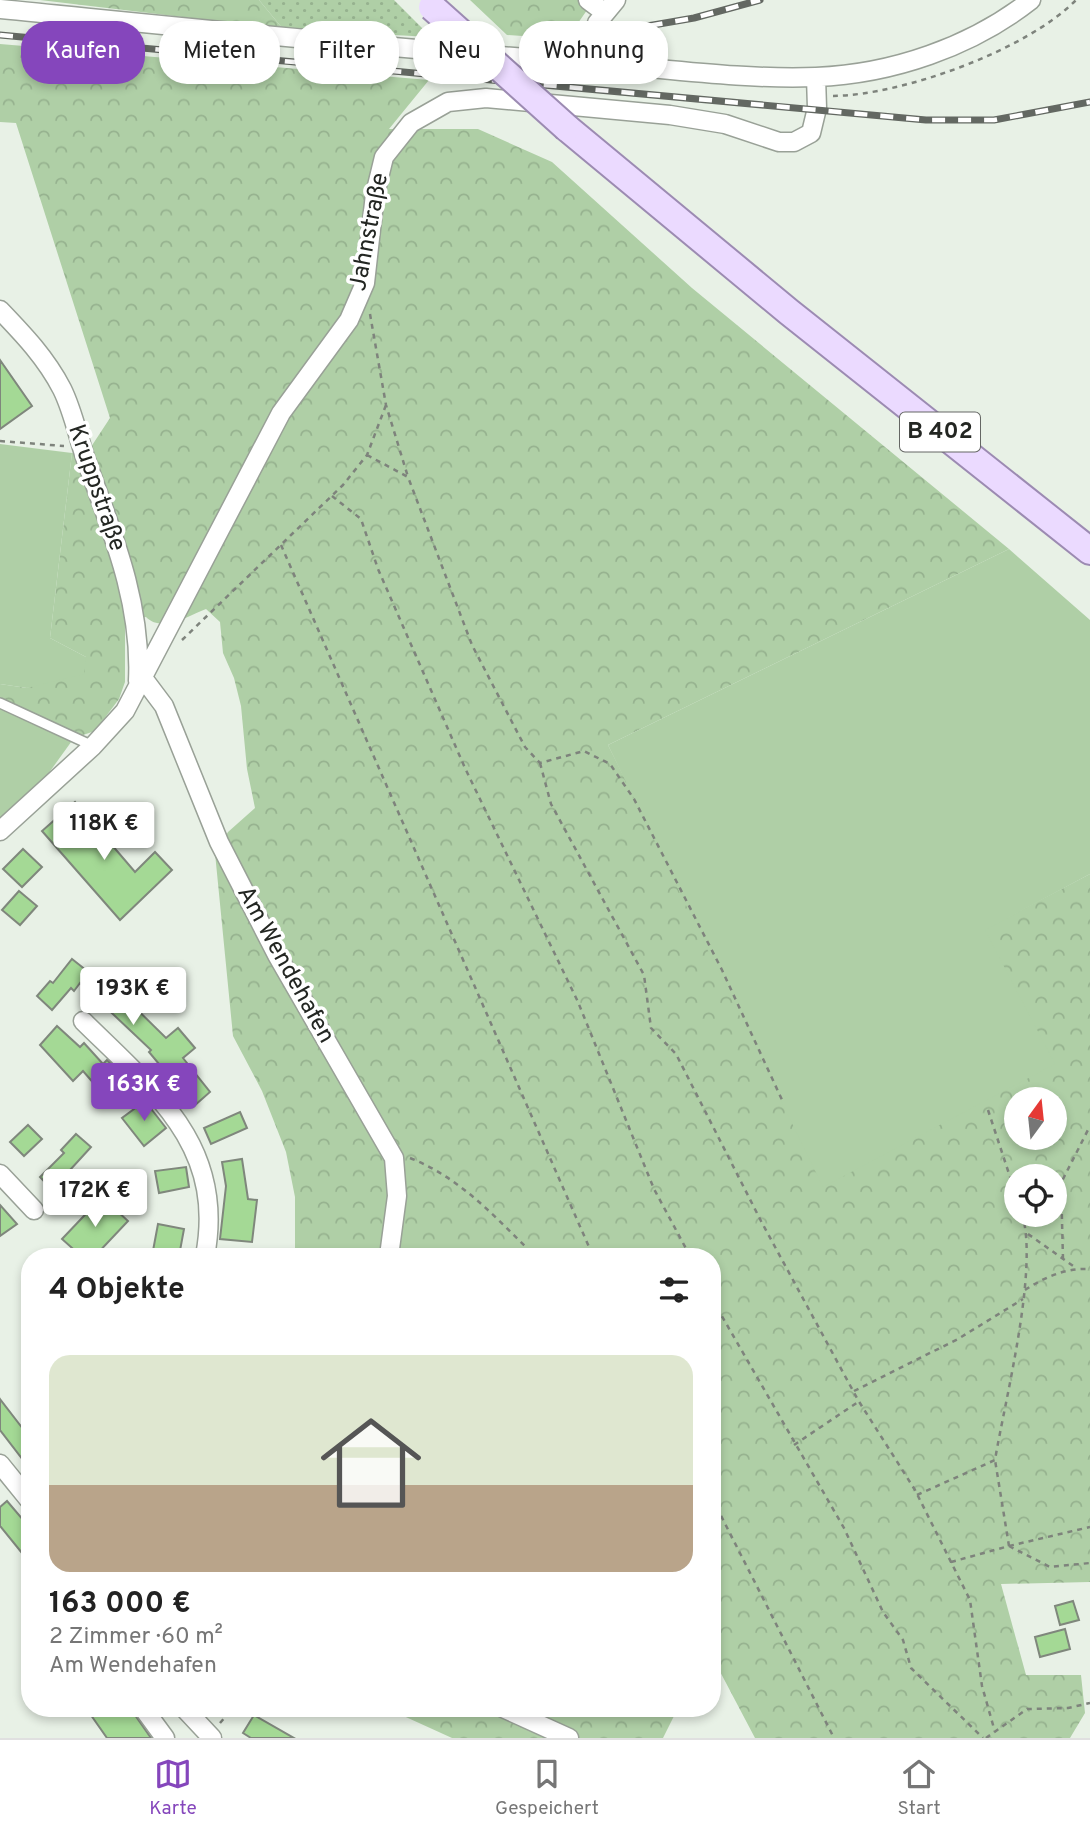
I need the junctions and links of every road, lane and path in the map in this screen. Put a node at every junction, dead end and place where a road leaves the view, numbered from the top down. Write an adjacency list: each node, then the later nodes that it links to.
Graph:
1 (588, 0): 4 (street)
2 (1031, 0): 8 (street)
3 (428, 3): 18 (main road, B 402, bridge)
4 (610, 6)
5 (0, 9): 6 (street)
6 (519, 57)
7 (668, 67): 8 (street)
8 (816, 77): 9 (street, Jahnstraße)
9 (365, 283): 11 (path); 20 (street, Jahnstraße)
10 (0, 310): 13 (street, Kruppstraße)
11 (386, 405): 14 (path); 15 (path)
12 (0, 441): 13 (path)
13 (81, 446): 20 (street, Kruppstraße)
14 (367, 455): 15 (path); 16 (path)
15 (408, 477): 23 (path)
16 (332, 496): 17 (path); 39 (path)
17 (281, 545): 19 (path); 38 (path)
18 (1090, 551)
19 (179, 643)
20 (140, 683): 22 (street, Jahnstraße); 29 (street, Am Wendehafen)
21 (0, 704): 22 (lane)
22 (93, 746): 24 (street, Jahnstraße)
23 (540, 763): 26 (path); 46 (path)
24 (0, 831)
25 (83, 1021): 35 (street)
26 (783, 1102)
27 (988, 1110): 30 (path)
28 (1090, 1126): 40 (path)
29 (390, 1150): 36 (street, Am Wendehafen); 37 (path)
30 (1006, 1164)
31 (0, 1174): 32 (street)
32 (34, 1210)
33 (1026, 1227): 34 (path)
34 (1028, 1234): 40 (path); 43 (path)
35 (206, 1248)
36 (391, 1248)
37 (527, 1248)
38 (589, 1248)
39 (686, 1248)
40 (1063, 1259): 41 (path)
41 (1076, 1268): 42 (path); 43 (path)
42 (1090, 1269)
43 (1024, 1291): 44 (path)
44 (1023, 1299): 46 (path); 49 (path)
45 (721, 1315): 48 (path)
46 (853, 1392): 47 (path)
47 (859, 1402): 48 (path); 52 (path)
48 (794, 1445): 67 (path)
49 (995, 1460): 52 (path); 55 (path)
50 (0, 1464): 51 (street)
51 (21, 1490)
52 (917, 1495): 56 (path)
53 (721, 1515): 66 (path)
54 (1090, 1527): 55 (path)
55 (1009, 1546): 56 (path); 57 (path)
56 (951, 1562): 62 (path)
57 (1090, 1563)
58 (1090, 1703): 62 (path)
59 (150, 1717): 64 (street)
60 (192, 1717): 63 (street)
61 (523, 1717): 65 (street)
62 (995, 1732): 67 (path)
63 (210, 1737)
64 (165, 1738)
65 (569, 1738)
66 (834, 1738)
67 (985, 1738)

